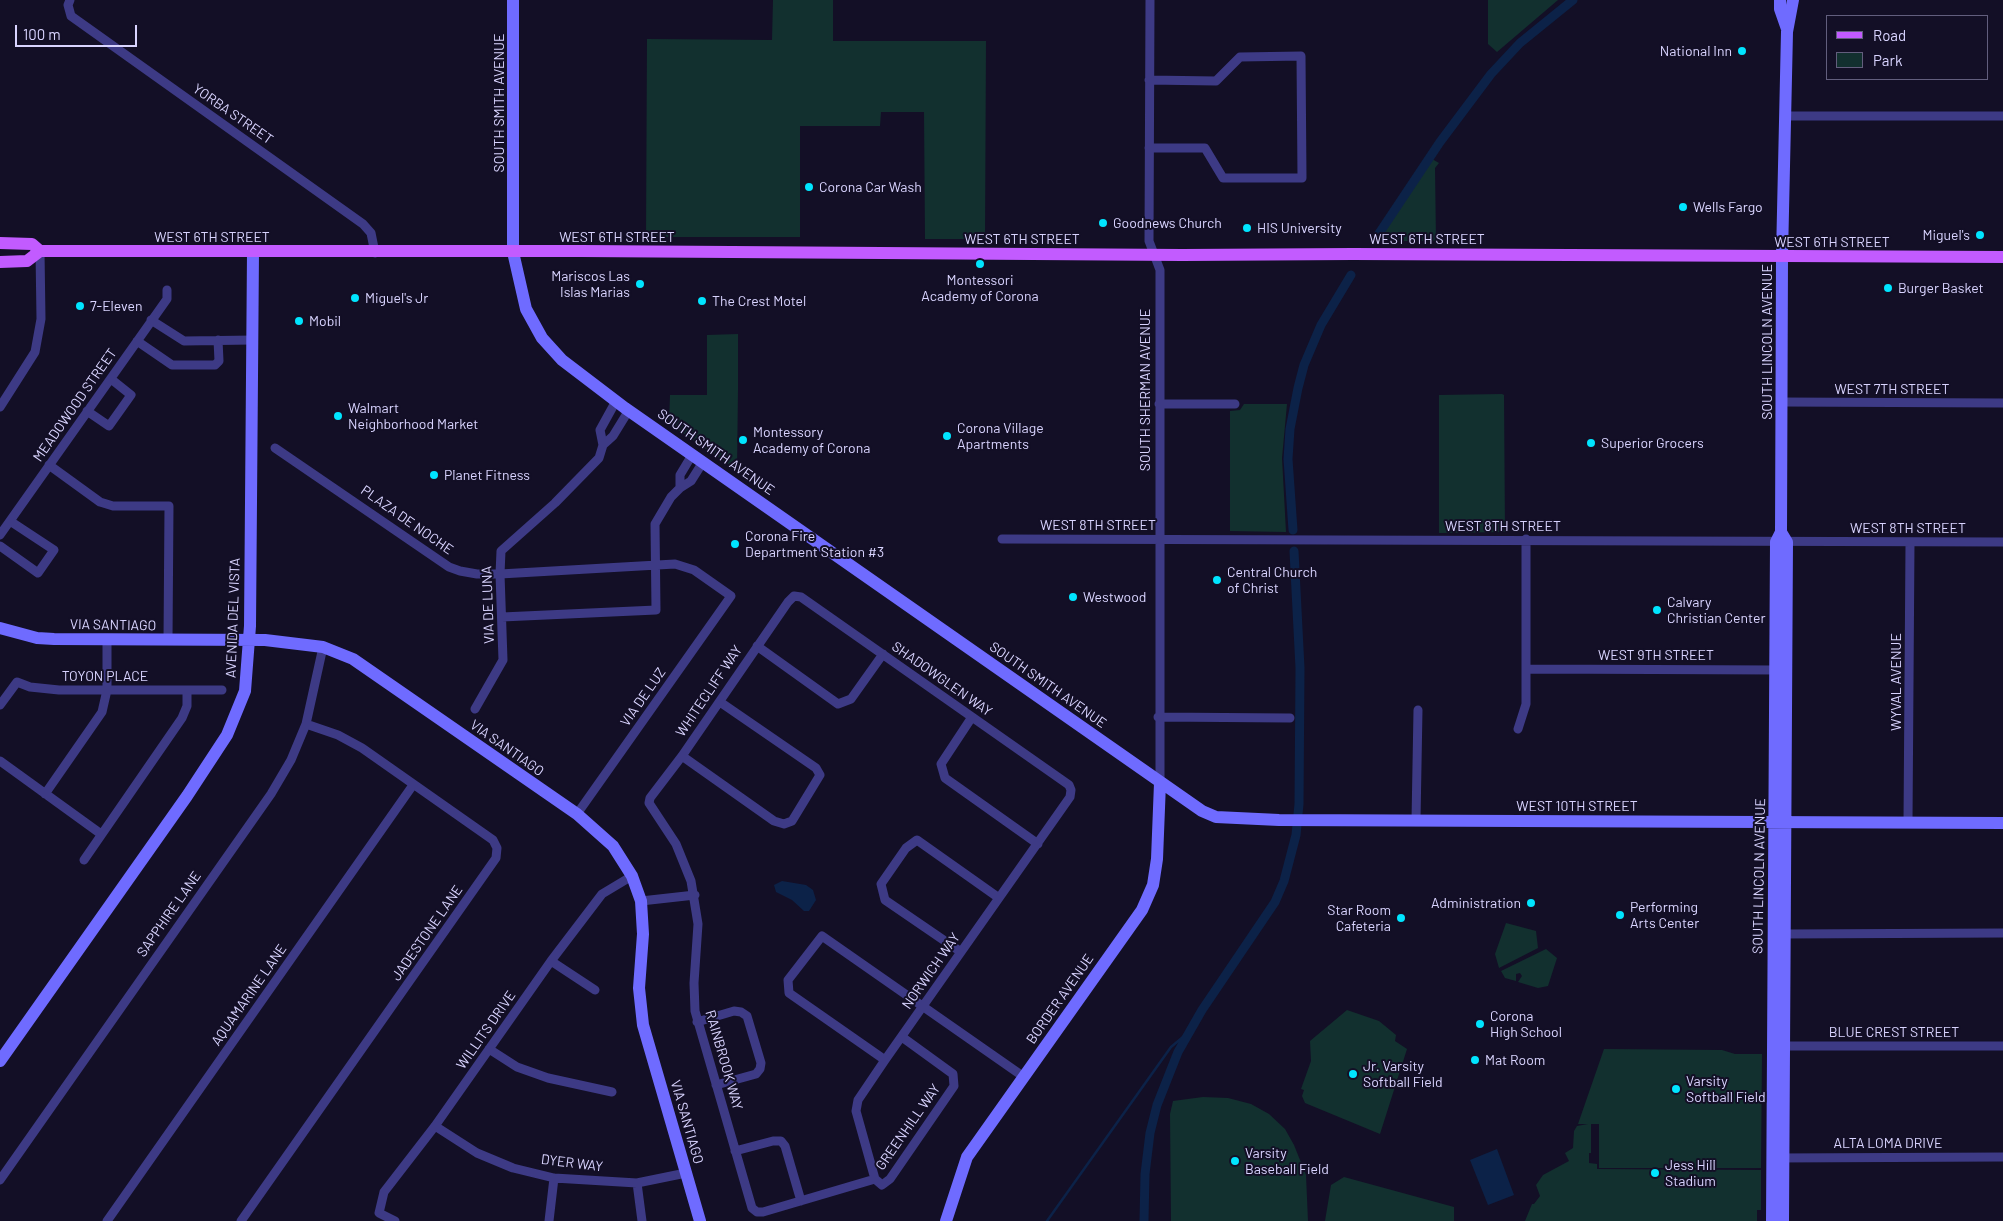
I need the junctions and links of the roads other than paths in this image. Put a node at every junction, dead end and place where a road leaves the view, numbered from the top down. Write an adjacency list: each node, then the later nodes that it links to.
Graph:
1 (513, 0): 14 (main road, SOUTH SMITH AVENUE)
2 (1150, 0): 7 (street, SOUTH SHERMAN AVENUE)
3 (1780, 0): 6 (main road, SOUTH LINCOLN AVENUE)
4 (1793, 0): 6 (main road, SOUTH LINCOLN AVENUE)
5 (69, 2): 15 (street, YORBA STREET)
6 (1787, 32): 8 (main road, SOUTH LINCOLN AVENUE)
7 (1149, 80): 10 (street, SOUTH SHERMAN AVENUE); 10 (street)
8 (1786, 116): 9 (street); 17 (main road, SOUTH LINCOLN AVENUE)
9 (2003, 116)
10 (1149, 148): 16 (street, SOUTH SHERMAN AVENUE)
11 (0, 243): 12 (main road, WEST 6TH STREET)
12 (40, 251): 13 (main road, WEST 6TH STREET); 19 (main road, WEST 6TH STREET); 31 (street)
13 (254, 252): 15 (main road, WEST 6TH STREET); 23 (main road, AVENIDA DEL VISTA)
14 (514, 252): 15 (main road, WEST 6TH STREET); 16 (main road, WEST 6TH STREET); 26 (main road, SOUTH SMITH AVENUE)
15 (375, 253)
16 (1154, 255): 17 (main road, WEST 6TH STREET); 29 (street, SOUTH SHERMAN AVENUE)
17 (1782, 256): 18 (main road, WEST 6TH STREET); 27 (main road, SOUTH LINCOLN AVENUE)
18 (2003, 258)
19 (0, 262)
20 (167, 290): 21 (street, MEADOWOOD STREET)
21 (151, 320): 22 (street); 24 (street, MEADOWOOD STREET)
22 (218, 340): 23 (street); 24 (street)
23 (253, 340): 56 (main road, AVENIDA DEL VISTA)
24 (137, 341): 25 (street, MEADOWOOD STREET)
25 (110, 379): 33 (street, MEADOWOOD STREET); 33 (street)
26 (616, 401): 32 (main road, SOUTH SMITH AVENUE); 34 (street, VIA DE LUNA)
27 (1782, 402): 28 (street, WEST 7TH STREET); 44 (main road, SOUTH LINCOLN AVENUE)
28 (2003, 403)
29 (1159, 404): 30 (street); 42 (street, SOUTH SHERMAN AVENUE)
30 (1235, 404)
31 (0, 407)
32 (629, 410): 34 (street, VIA DE LUNA); 36 (main road, SOUTH SMITH AVENUE)
33 (87, 412): 38 (street, MEADOWOOD STREET)
34 (603, 445): 50 (street, VIA DE LUNA)
35 (275, 448): 50 (street, PLAZA DE NOCHE)
36 (692, 455): 37 (main road, SOUTH SMITH AVENUE); 39 (street)
37 (703, 462): 39 (street); 77 (main road, SOUTH SMITH AVENUE)
38 (50, 465): 40 (street, MEADOWOOD STREET); 55 (street)
39 (680, 488): 49 (street)
40 (10, 521): 41 (street, MEADOWOOD STREET); 48 (street)
41 (0, 535)
42 (1159, 538): 43 (street, WEST 8TH STREET); 45 (street, WEST 8TH STREET); 71 (street, SOUTH SHERMAN AVENUE)
43 (1002, 539)
44 (1781, 539): 45 (street, WEST 8TH STREET); 46 (street, WEST 8TH STREET); 62 (main road, SOUTH LINCOLN AVENUE)
45 (1526, 540): 61 (street)
46 (1910, 542): 47 (street, WEST 8TH STREET); 85 (street, WYVAL AVENUE)
47 (2003, 542)
48 (0, 546)
49 (656, 566): 50 (street, PLAZA DE NOCHE); 51 (street, PLAZA DE NOCHE); 53 (street)
50 (500, 574): 53 (street, VIA DE LUNA)
51 (731, 596): 82 (street, VIA DE LUZ)
52 (794, 596): 58 (street, WHITECLIFF WAY); 60 (street, SHADOWGLEN WAY)
53 (502, 617): 68 (street, VIA DE LUNA)
54 (0, 628): 57 (main road, VIA SANTIAGO)
55 (168, 640): 56 (main road, VIA SANTIAGO); 57 (main road, VIA SANTIAGO)
56 (250, 640): 59 (main road, VIA SANTIAGO); 106 (main road, AVENIDA DEL VISTA)
57 (107, 641): 63 (street)
58 (757, 646): 60 (street); 66 (street, WHITECLIFF WAY)
59 (323, 647): 73 (street, SAPPHIRE LANE); 82 (main road, VIA SANTIAGO)
60 (883, 654): 70 (street, SHADOWGLEN WAY)
61 (1526, 669): 62 (street, WEST 9TH STREET); 74 (street)
62 (1781, 670): 84 (main road, SOUTH LINCOLN AVENUE)
63 (107, 690): 64 (street, TOYON PLACE); 67 (street, TOYON PLACE); 80 (street)
64 (187, 690): 65 (street, TOYON PLACE); 87 (street)
65 (222, 690)
66 (720, 702): 75 (street, WHITECLIFF WAY); 75 (street)
67 (0, 705)
68 (475, 709)
69 (1418, 710): 83 (street)
70 (972, 717): 79 (street, SHADOWGLEN WAY); 88 (street)
71 (1158, 717): 72 (street); 77 (street, SOUTH SHERMAN AVENUE)
72 (1290, 718)
73 (306, 724): 78 (street, JADESTONE LANE); 116 (street, SAPPHIRE LANE)
74 (1518, 730)
75 (682, 756): 81 (street, WHITECLIFF WAY)
76 (0, 761): 80 (street)
77 (1160, 783): 83 (main road, WEST 10TH STREET); 107 (main road, BORDER AVENUE)
78 (413, 785): 121 (street, AQUAMARINE LANE); 122 (street, JADESTONE LANE)
79 (1071, 790): 88 (street, NORWICH WAY)
80 (45, 794): 87 (street)
81 (649, 803): 91 (street, RAINBROOK WAY)
82 (576, 814): 90 (main road, VIA SANTIAGO)
83 (1416, 820): 84 (main road, WEST 10TH STREET)
84 (1781, 821): 85 (main road, WEST 10TH STREET); 95 (main road, SOUTH LINCOLN AVENUE); 113 (main road, SOUTH LINCOLN AVENUE)
85 (1908, 822): 86 (main road, WEST 10TH STREET)
86 (2003, 823)
87 (101, 834): 89 (street)
88 (1038, 844): 92 (street, NORWICH WAY)
89 (84, 860)
90 (632, 876): 93 (main road, VIA SANTIAGO); 97 (street, WILLITS DRIVE)
91 (695, 895): 93 (street); 100 (street, RAINBROOK WAY)
92 (999, 898): 96 (street, NORWICH WAY); 96 (street)
93 (641, 901): 114 (main road, VIA SANTIAGO)
94 (2003, 933): 95 (street)
95 (1785, 934): 102 (main road, SOUTH LINCOLN AVENUE)
96 (961, 952): 99 (street, NORWICH WAY)
97 (551, 961): 98 (street); 104 (street, WILLITS DRIVE)
98 (595, 990)
99 (923, 1006): 101 (street, NORWICH WAY); 105 (street); 107 (street)
100 (698, 1022): 108 (street, RAINBROOK WAY); 108 (street)
101 (902, 1037): 105 (street, NORWICH WAY); 117 (street, GREENHILL WAY)
102 (1784, 1046): 103 (street, BLUE CREST STREET); 113 (main road, SOUTH LINCOLN AVENUE)
103 (2003, 1046)
104 (489, 1049): 109 (street); 110 (street, WILLITS DRIVE)
105 (884, 1060): 117 (street, NORWICH WAY)
106 (0, 1061)
107 (1024, 1077): 127 (main road, BORDER AVENUE)
108 (716, 1086): 111 (street, RAINBROOK WAY)
109 (612, 1092)
110 (435, 1126): 115 (street, DYER WAY); 123 (street, WILLITS DRIVE)
111 (736, 1151): 119 (street); 120 (street, RAINBROOK WAY)
112 (2003, 1157): 113 (street, ALTA LOMA DRIVE)
113 (1778, 1158): 128 (main road, SOUTH LINCOLN AVENUE); 129 (main road, SOUTH LINCOLN AVENUE)
114 (686, 1173): 118 (street, DYER WAY); 126 (main road, VIA SANTIAGO)
115 (554, 1178): 118 (street, DYER WAY); 124 (street)
116 (0, 1180)
117 (875, 1180): 119 (street, GREENHILL WAY)
118 (637, 1183): 125 (street)
119 (801, 1201): 120 (street, GREENHILL WAY)
120 (757, 1212)
121 (107, 1221)
122 (241, 1221)
123 (394, 1221)
124 (549, 1221)
125 (642, 1221)
126 (700, 1221)
127 (946, 1221)
128 (1772, 1221)
129 (1783, 1221)

